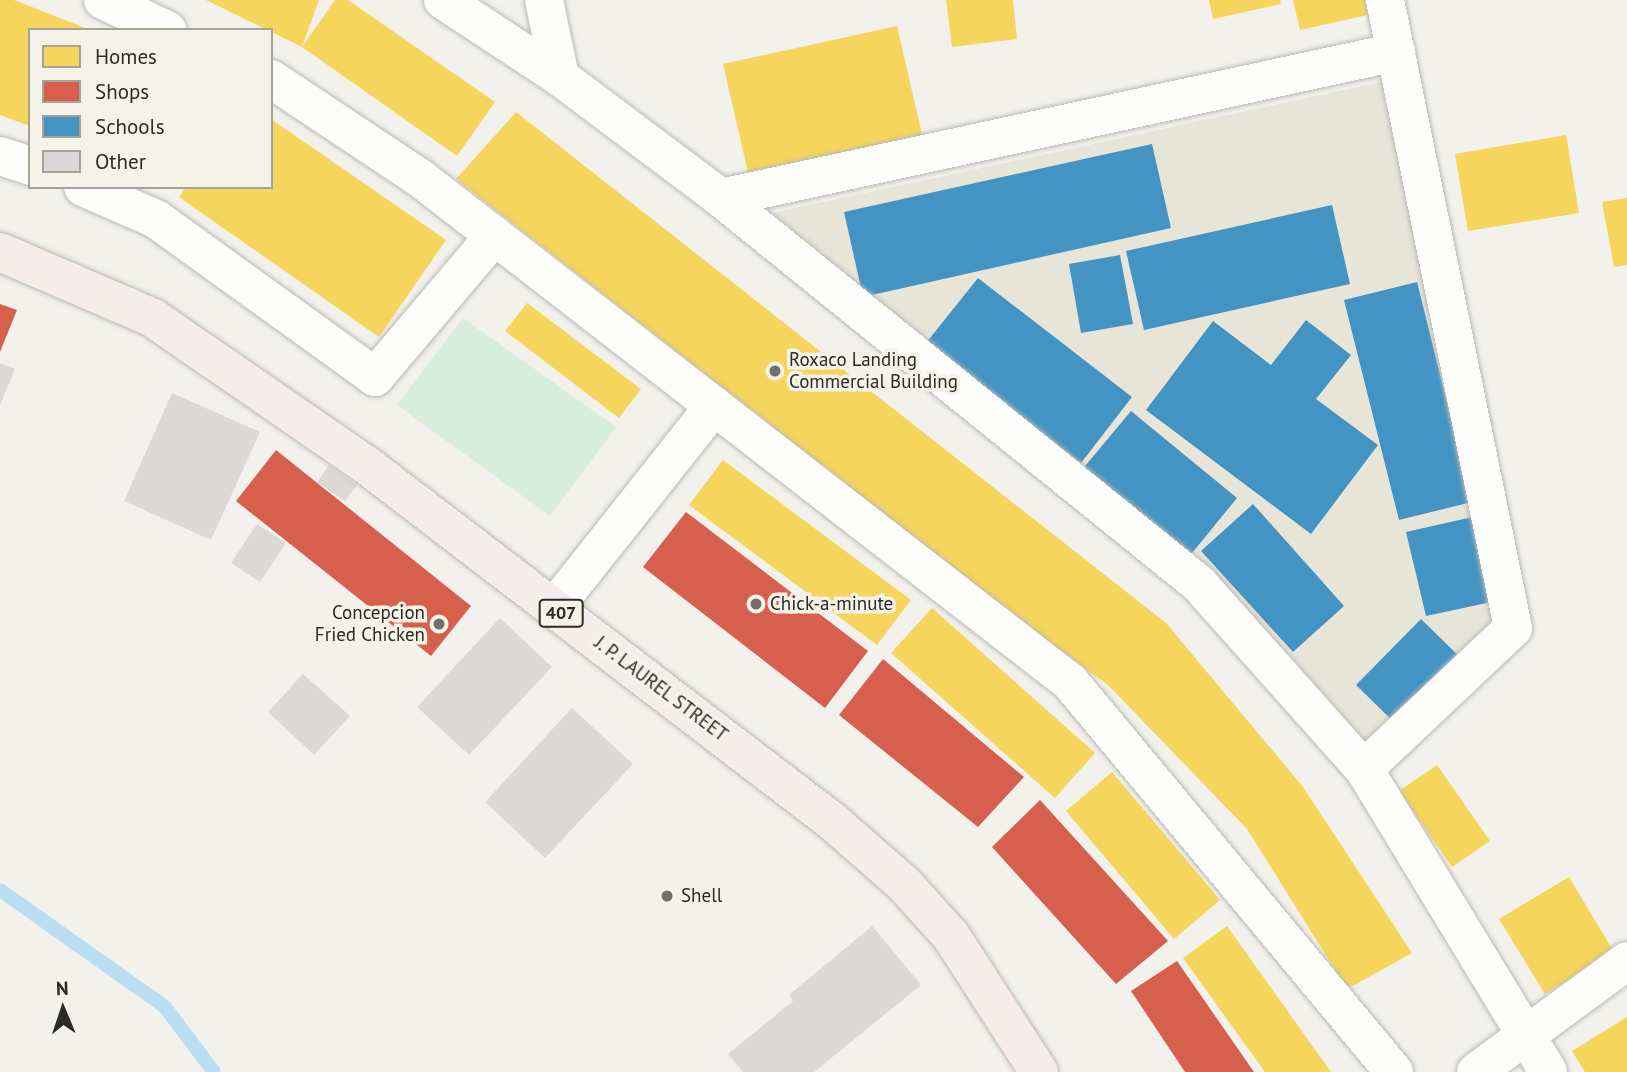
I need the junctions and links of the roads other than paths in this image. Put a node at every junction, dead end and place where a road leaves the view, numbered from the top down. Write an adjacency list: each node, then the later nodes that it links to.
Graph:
1 (103, 0): 5 (street)
2 (443, 0): 7 (street)
3 (544, 0): 7 (street)
4 (1385, 0): 6 (street)
5 (163, 28)
6 (1396, 52): 12 (street); 17 (street)
7 (560, 77): 12 (street)
8 (273, 80): 13 (street)
9 (0, 156): 10 (street)
10 (28, 165)
11 (88, 189): 13 (street)
12 (721, 198): 17 (street)
13 (494, 236): 15 (street)
14 (0, 252): 16 (main road, J. P. LAUREL STREET / 407)
15 (714, 406): 16 (street); 21 (street)
16 (554, 608): 20 (main road, J. P. LAUREL STREET / 407)
17 (1364, 769): 19 (street)
18 (1627, 961): 19 (street)
19 (1524, 1035): 22 (street); 23 (street)
20 (1039, 1072)
21 (1394, 1072)
22 (1476, 1072)
23 (1548, 1072)

